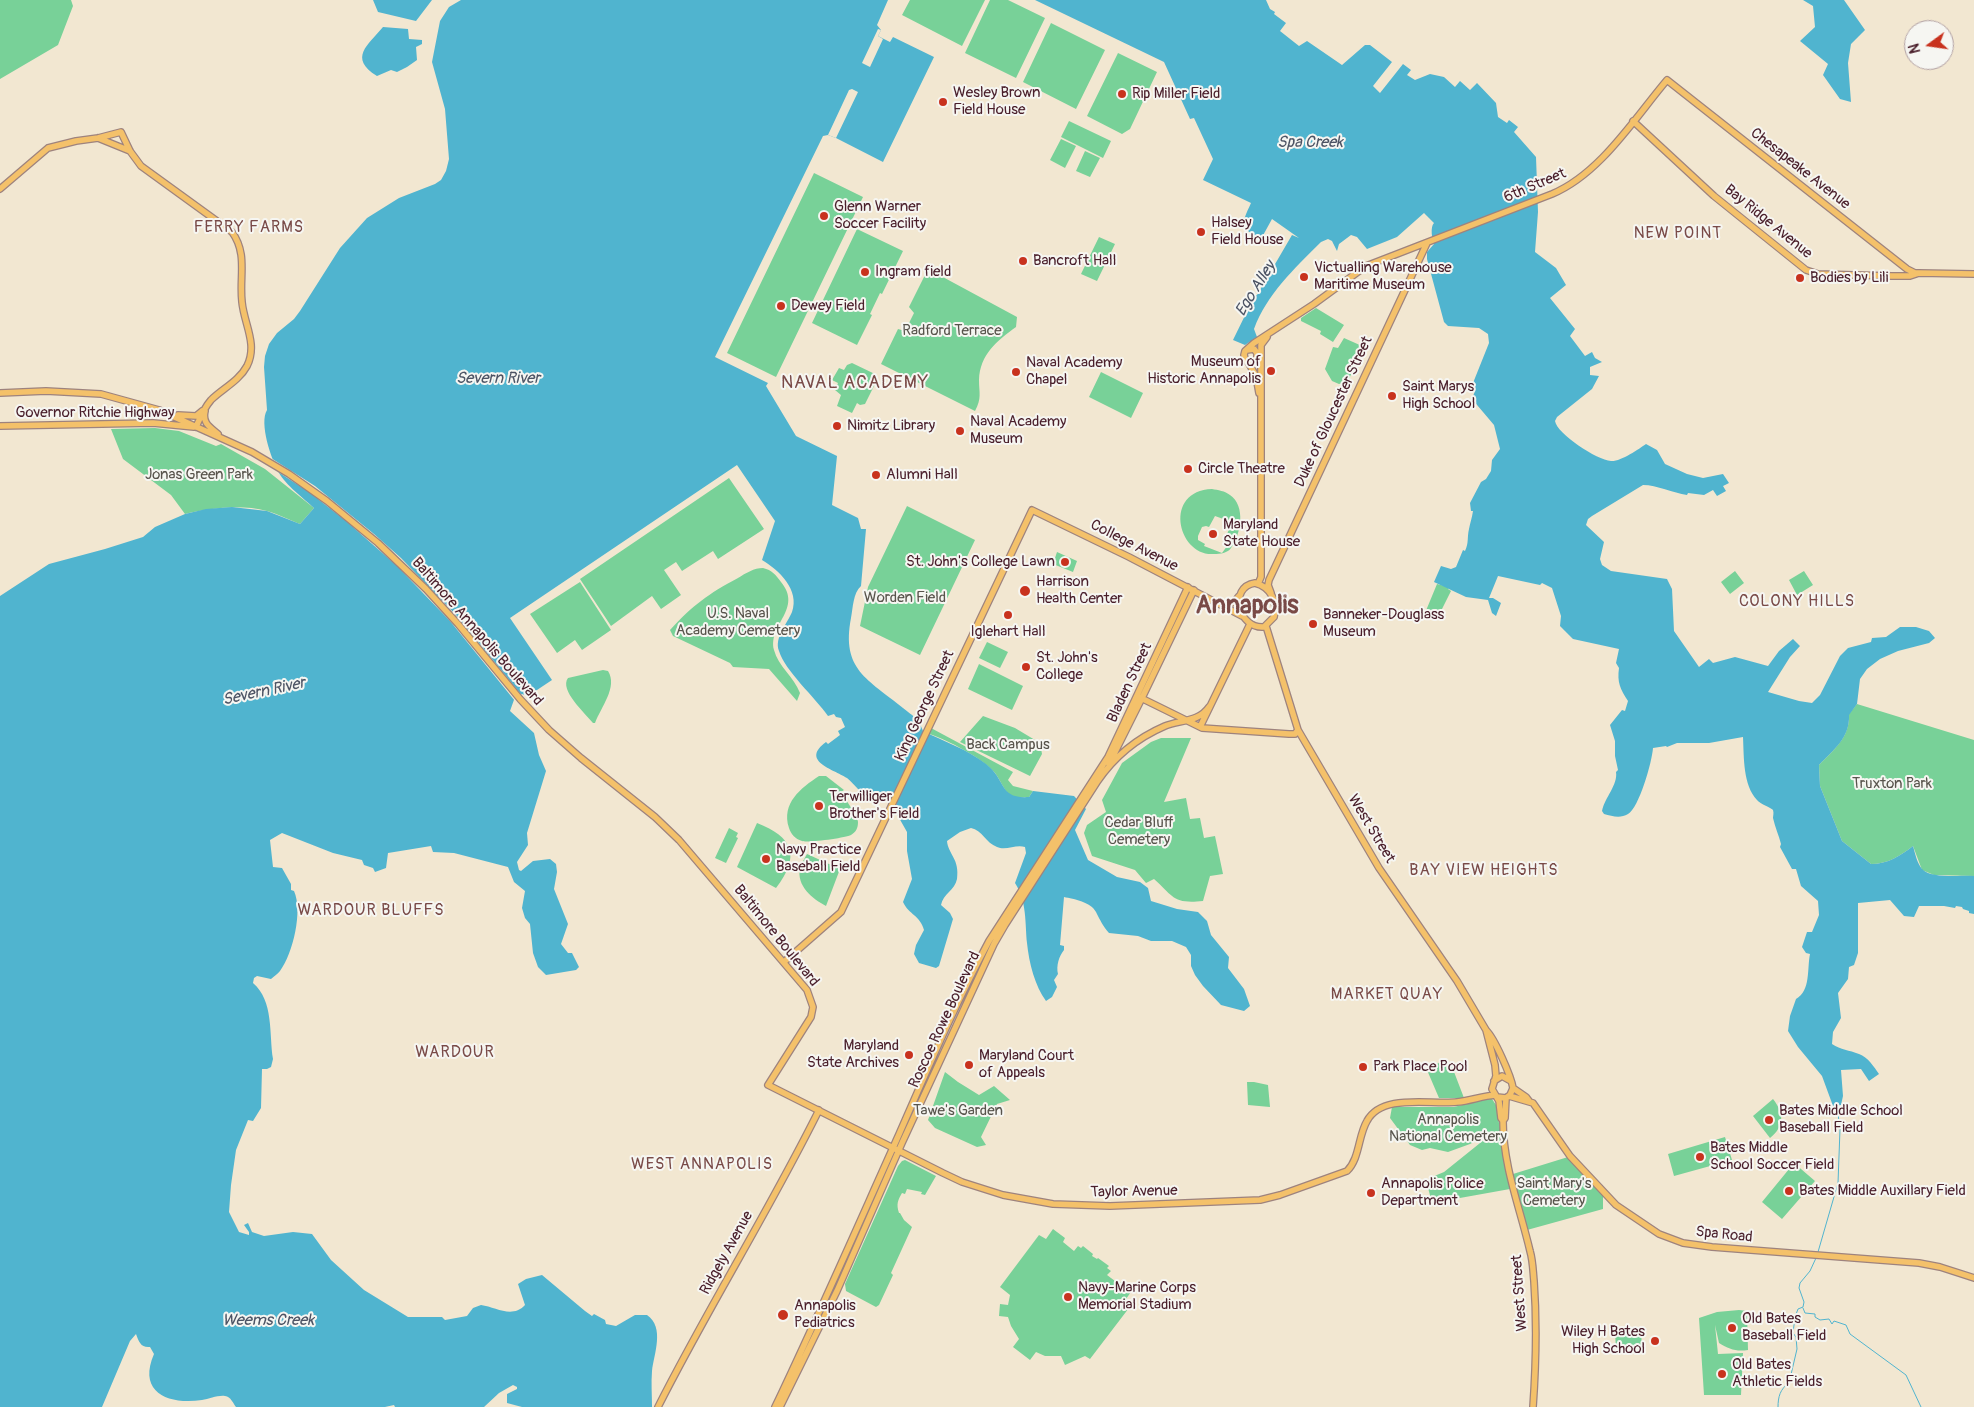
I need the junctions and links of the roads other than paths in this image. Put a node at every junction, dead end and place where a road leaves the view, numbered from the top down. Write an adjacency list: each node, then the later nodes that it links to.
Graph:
1 (1667, 80): 2 (main road, 6th Street); 7 (main road, Chesapeake Avenue)
2 (1633, 121): 6 (main road, 6th Street); 10 (main road, Bay Ridge Avenue)
3 (98, 138): 4 (main road); 4 (main road); 5 (main road)
4 (130, 151): 17 (main road)
5 (0, 189)
6 (1429, 242): 11 (main road, 6th Street); 25 (main road, Duke of Gloucester Street)
7 (1907, 269): 8 (main road, Chesapeake Avenue); 10 (main road)
8 (1920, 273): 9 (main road, Bay Ridge Avenue); 10 (main road, Bay Ridge Avenue)
9 (1974, 274)
10 (1892, 276)
11 (1268, 335): 12 (main road, 6th Street); 13 (main road)
12 (1247, 350): 13 (main road); 14 (main road)
13 (1259, 355): 14 (main road); 16 (main road)
14 (1248, 362): 16 (main road)
15 (0, 394): 18 (main road, Governor Ritchie Highway)
16 (1261, 402): 23 (main road)
17 (207, 406): 18 (main road); 20 (main road); 21 (main road)
18 (174, 415): 20 (main road, Governor Ritchie Highway)
19 (0, 426): 20 (main road, Governor Ritchie Highway)
20 (196, 427): 21 (main road, Baltimore Annapolis Boulevard)
21 (224, 438): 38 (main road, Baltimore Annapolis Boulevard)
22 (1032, 510): 24 (main road, College Avenue); 39 (main road, King George Street)
23 (1258, 584): 25 (main road); 26 (main road)
24 (1191, 588): 27 (main road, College Avenue); 31 (main road, Bladen Street)
25 (1271, 593): 30 (main road)
26 (1239, 596): 27 (main road); 28 (main road)
27 (1224, 606): 28 (main road, College Avenue)
28 (1242, 616): 29 (main road)
29 (1250, 624): 30 (main road); 32 (main road)
30 (1266, 626): 35 (main road, West Street)
31 (1140, 697): 33 (main road); 36 (main road, Bladen Street); 37 (main road, Bladen Street)
32 (1209, 707): 33 (main road, Roscoe Rowe Boulevard); 34 (main road)
33 (1184, 720): 34 (main road); 36 (main road, Roscoe Rowe Boulevard)
34 (1200, 727): 35 (main road)
35 (1298, 730): 40 (main road, West Street)
36 (1101, 776): 37 (main road, Roscoe Rowe Boulevard)
37 (1091, 788): 53 (main road, Roscoe Rowe Boulevard)
38 (716, 883): 39 (main road, Baltimore Boulevard)
39 (784, 962): 41 (main road, Baltimore Boulevard)
40 (1486, 1030): 42 (main road, West Street); 43 (main road, West Street)
41 (778, 1070): 44 (main road, Baltimore Boulevard); 46 (main road)
42 (1511, 1081): 43 (main road); 45 (main road)
43 (1493, 1083): 47 (main road); 48 (main road, Taylor Avenue)
44 (768, 1085): 46 (main road, Taylor Avenue)
45 (1513, 1088): 49 (main road); 50 (main road, Spa Road)
46 (791, 1096): 51 (main road, Taylor Avenue)
47 (1496, 1096): 48 (main road, Taylor Avenue); 49 (main road); 52 (main road, West Street)
48 (1478, 1097): 53 (main road, Taylor Avenue)
49 (1507, 1097): 50 (main road); 52 (main road, West Street)
50 (1529, 1102): 54 (main road, Spa Road)
51 (819, 1110): 53 (main road, Taylor Avenue); 55 (main road, Ridgely Avenue)
52 (1503, 1121): 58 (main road, West Street)
53 (896, 1150): 56 (main road, Roscoe Rowe Boulevard); 57 (main road, Roscoe Rowe Boulevard)
54 (1974, 1278)
55 (658, 1407)
56 (775, 1407)
57 (780, 1407)
58 (1533, 1407)

